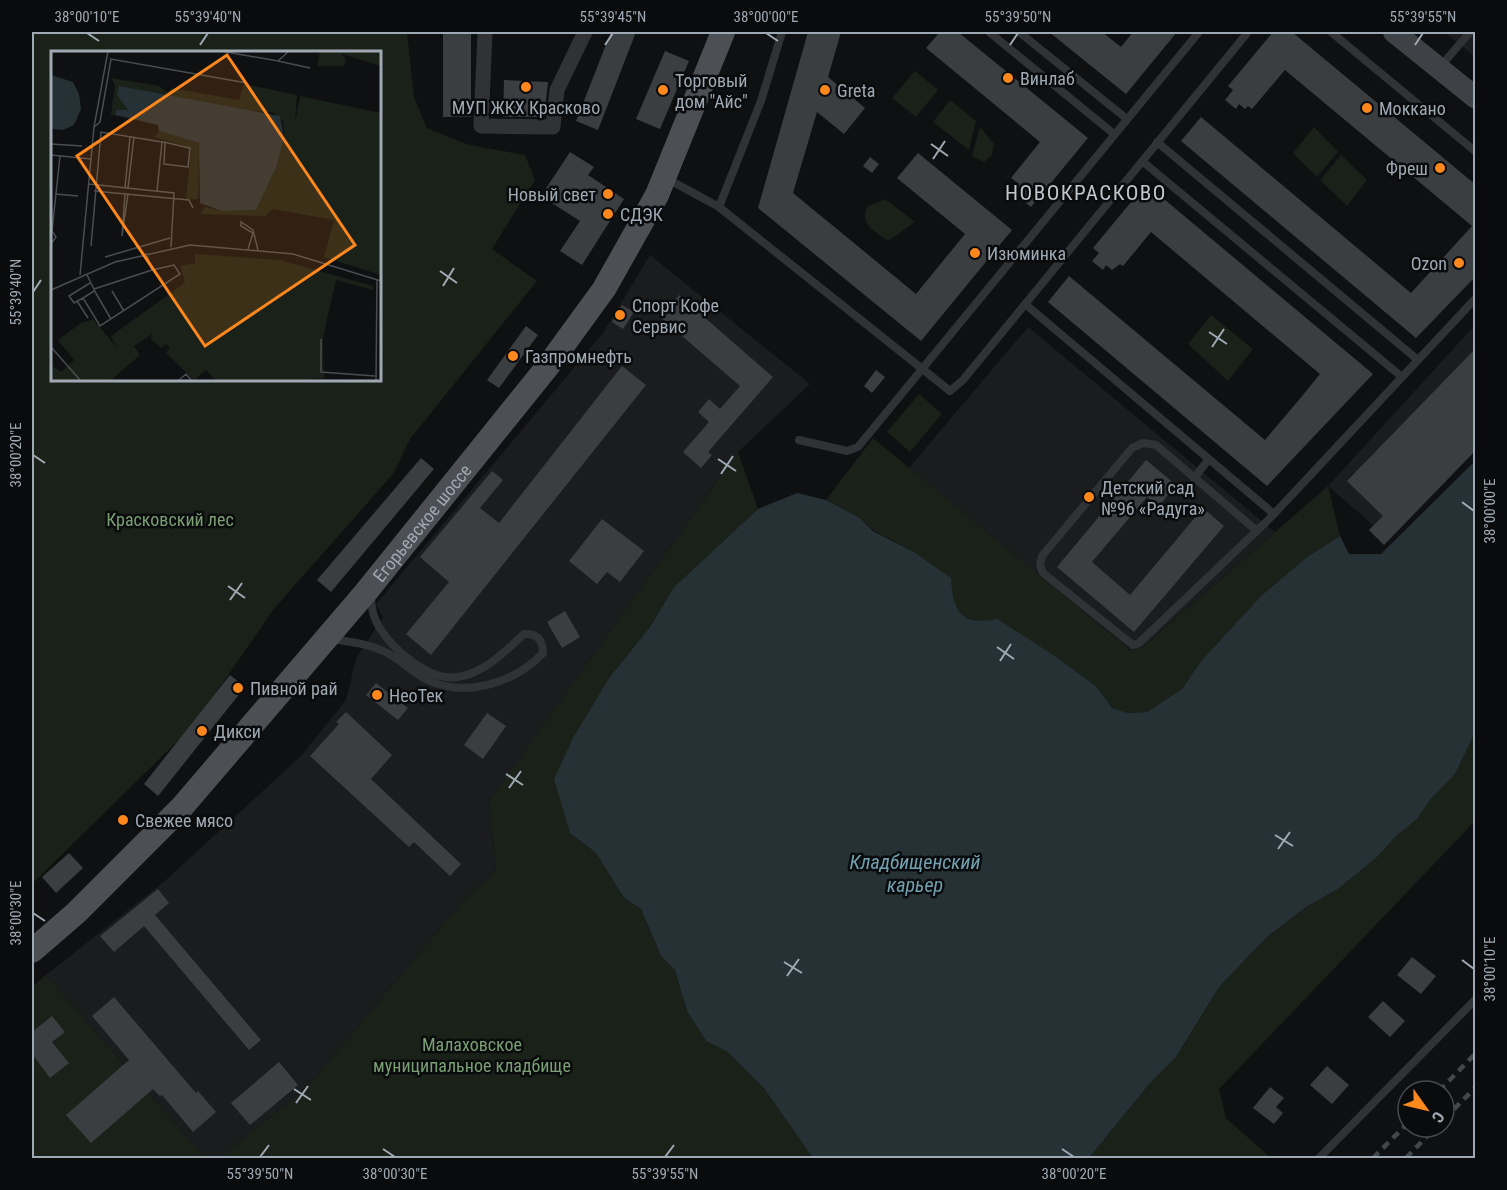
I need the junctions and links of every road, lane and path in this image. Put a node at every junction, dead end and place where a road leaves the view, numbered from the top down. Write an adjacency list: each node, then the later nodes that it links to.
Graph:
1 (485, 32): 2 (street)
2 (585, 32)
3 (723, 32): 19 (main road, Егорьевское шоссе)
4 (782, 32): 20 (lane)
5 (989, 32): 15 (lane)
6 (1019, 32): 14 (lane)
7 (1199, 32): 14 (lane)
8 (1248, 32): 16 (lane)
9 (1331, 32): 17 (lane)
10 (1394, 32): 12 (main road)
11 (1470, 32): 12 (lane)
12 (1439, 68): 13 (main road)
13 (1476, 98)
14 (1127, 119): 15 (lane)
15 (1114, 134): 24 (lane)
16 (1157, 142): 18 (lane); 23 (lane)
17 (1476, 152)
18 (1142, 160): 22 (lane); 25 (lane)
19 (665, 177): 20 (lane); 31 (main road, Егорьевское шоссе)
20 (718, 207): 24 (lane)
21 (1476, 298): 23 (lane)
22 (1025, 304): 24 (lane); 27 (lane)
23 (1418, 360): 25 (lane)
24 (921, 370): 26 (lane)
25 (1402, 377): 29 (lane)
26 (799, 440)
27 (1209, 459): 28 (lane); 29 (lane)
28 (1194, 478): 30 (lane); 30 (lane)
29 (1274, 514): 30 (lane)
30 (1257, 531)
31 (371, 586): 32 (main road, Егорьевское шоссе); 32 (lane)
32 (327, 639): 33 (main road, Егорьевское шоссе)
33 (32, 951)
34 (1476, 999): 35 (lane)
35 (1319, 1158)

